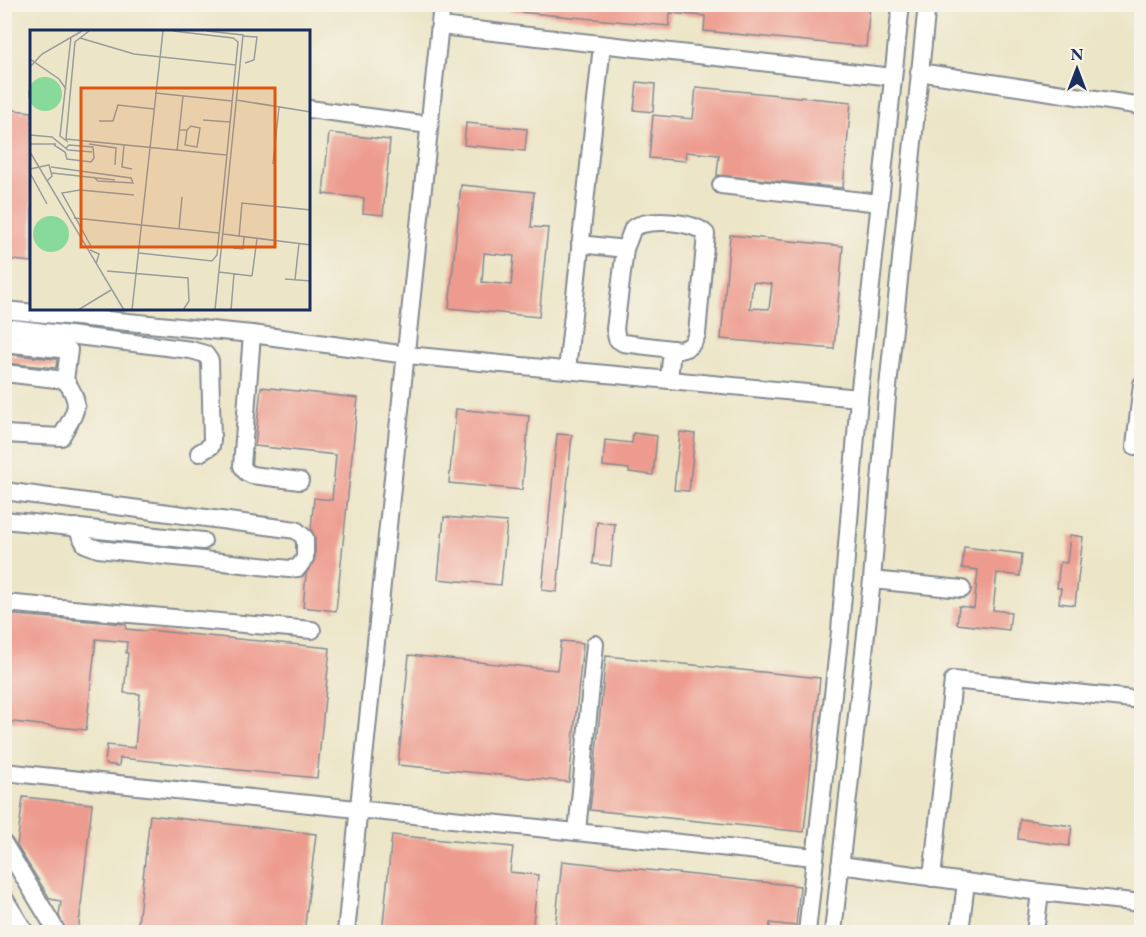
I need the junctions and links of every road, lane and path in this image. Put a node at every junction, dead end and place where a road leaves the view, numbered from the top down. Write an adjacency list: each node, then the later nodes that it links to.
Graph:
1 (442, 4): 4 (street)
2 (901, 4): 7 (street)
3 (927, 4): 6 (street)
4 (440, 26): 5 (street); 10 (street)
5 (602, 45): 7 (street); 13 (street)
6 (919, 72): 8 (street); 38 (street)
7 (893, 77): 12 (street)
8 (1142, 106)
9 (310, 109): 10 (street)
10 (429, 125): 20 (street)
11 (721, 185): 12 (street)
12 (880, 203): 26 (street)
13 (580, 244): 14 (street); 21 (street)
14 (625, 249): 19 (street); 19 (street)
15 (4, 310): 17 (street)
16 (4, 327): 29 (street)
17 (252, 334): 20 (street); 30 (street)
18 (4, 343): 23 (street)
19 (672, 349): 24 (street)
20 (407, 355): 21 (street); 45 (street)
21 (567, 370): 24 (street)
22 (4, 373): 23 (street)
23 (65, 380): 27 (street)
24 (669, 380): 26 (street)
25 (1142, 384): 28 (street)
26 (859, 398): 48 (street)
27 (4, 434)
28 (1135, 446)
29 (199, 453)
30 (300, 481)
31 (4, 491): 32 (street)
32 (86, 502): 33 (street); 35 (street)
33 (205, 518): 36 (street); 37 (street)
34 (4, 520): 35 (street)
35 (79, 528): 36 (street); 37 (street)
36 (203, 541): 37 (street)
37 (202, 560)
38 (872, 580): 39 (street); 49 (street)
39 (962, 589)
40 (4, 603): 41 (street)
41 (312, 630)
42 (595, 644): 46 (street)
43 (1142, 700): 50 (street)
44 (4, 772): 45 (street)
45 (359, 808): 46 (street); 57 (street)
46 (577, 832): 48 (street)
47 (4, 844): 56 (street)
48 (814, 857): 58 (street)
49 (840, 865): 50 (street); 59 (street)
50 (932, 878): 51 (street)
51 (966, 882): 52 (street); 60 (street)
52 (1040, 892): 54 (street); 61 (street)
53 (4, 898): 55 (street)
54 (1142, 903)
55 (25, 933)
56 (57, 933)
57 (346, 933)
58 (807, 933)
59 (833, 933)
60 (960, 933)
61 (1035, 933)

